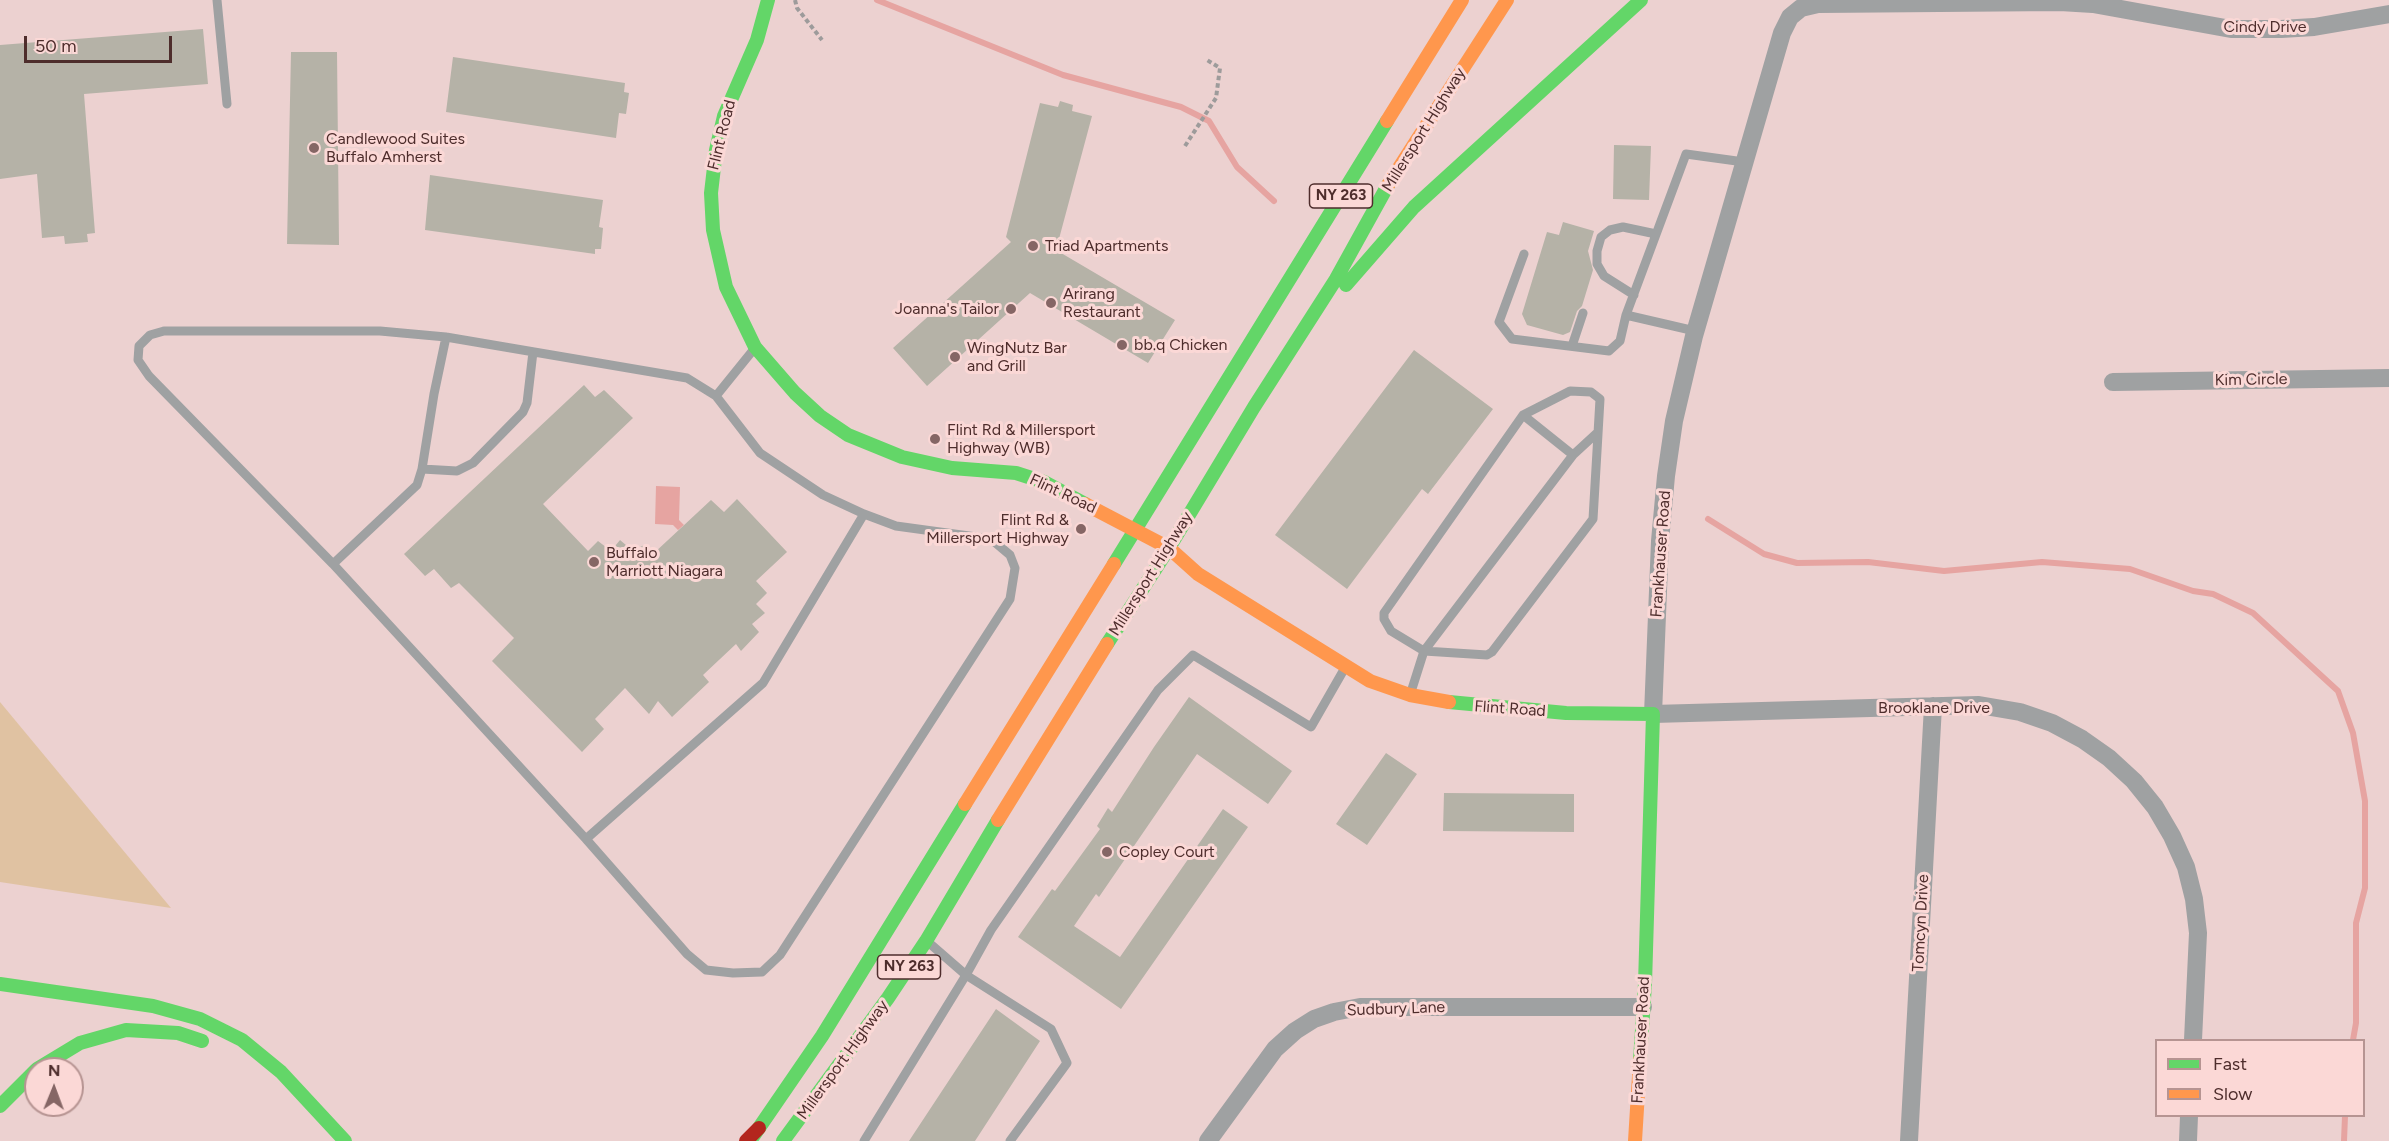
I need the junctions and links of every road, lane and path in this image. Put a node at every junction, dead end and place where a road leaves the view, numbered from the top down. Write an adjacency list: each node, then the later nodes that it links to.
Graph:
1 (217, 0): 11 (lane)
2 (768, 0): 22 (main road, Flint Road)
3 (795, 0): 9 (path)
4 (1462, 0): 33 (main road, Millersport Highway / NY 263)
5 (1507, 0): 20 (main road, Millersport Highway / NY 263)
6 (1641, 0): 20 (main road)
7 (1818, 4): 8 (street, Cindy Drive); 13 (street, Frankhauser Road)
8 (2389, 14)
9 (822, 40)
10 (1207, 60): 12 (path)
11 (227, 104)
12 (1185, 146)
13 (1744, 162): 14 (lane); 19 (street, Frankhauser Road)
14 (1656, 234): 16 (lane); 16 (lane)
15 (1524, 254): 23 (lane)
16 (1634, 296): 18 (lane)
17 (1583, 313): 23 (lane)
18 (1626, 315): 19 (lane); 23 (lane)
19 (1695, 331): 40 (street, Frankhauser Road)
20 (1302, 332): 34 (main road, Millersport Highway / NY 263)
21 (446, 338): 24 (lane); 31 (lane); 35 (lane)
22 (755, 346): 27 (lane); 33 (main road, Flint Road)
23 (1572, 346)
24 (533, 352): 27 (lane); 31 (lane)
25 (2389, 378): 26 (street, Kim Circle)
26 (2113, 382)
27 (716, 396): 32 (lane)
28 (1523, 415): 29 (lane); 30 (lane); 36 (lane)
29 (1598, 432): 30 (lane); 36 (lane)
30 (1574, 455): 36 (lane)
31 (422, 469): 35 (lane)
32 (864, 514): 41 (lane); 41 (lane)
33 (1137, 529): 34 (main road, Flint Road); 53 (main road, Millersport Highway / NY 263)
34 (1169, 548): 37 (main road, Flint Road); 42 (main road, Millersport Highway / NY 263)
35 (333, 564): 41 (lane)
36 (1424, 651): 38 (lane)
37 (1346, 665): 38 (main road, Flint Road); 43 (lane)
38 (1410, 695): 40 (main road, Flint Road)
39 (1933, 706): 40 (street, Brooklane Drive); 46 (street, Brooklane Drive); 59 (street, Tomcyn Drive)
40 (1653, 714): 45 (main road, Frankhauser Road)
41 (586, 839)
42 (926, 941): 43 (lane); 54 (main road, Millersport Highway / NY 263)
43 (966, 975): 55 (lane); 56 (lane)
44 (0, 984): 52 (main road)
45 (1643, 1007): 57 (street, Sudbury Lane); 58 (main road, Frankhauser Road)
46 (2193, 1039)
47 (216, 1048): 48 (main road)
48 (57, 1057)
49 (24, 1083): 50 (main road)
50 (0, 1106)
51 (2190, 1117): 60 (street)
52 (345, 1141)
53 (748, 1141)
54 (783, 1141)
55 (864, 1141)
56 (1010, 1141)
57 (1208, 1141)
58 (1635, 1141)
59 (1909, 1141)
60 (2188, 1141)

